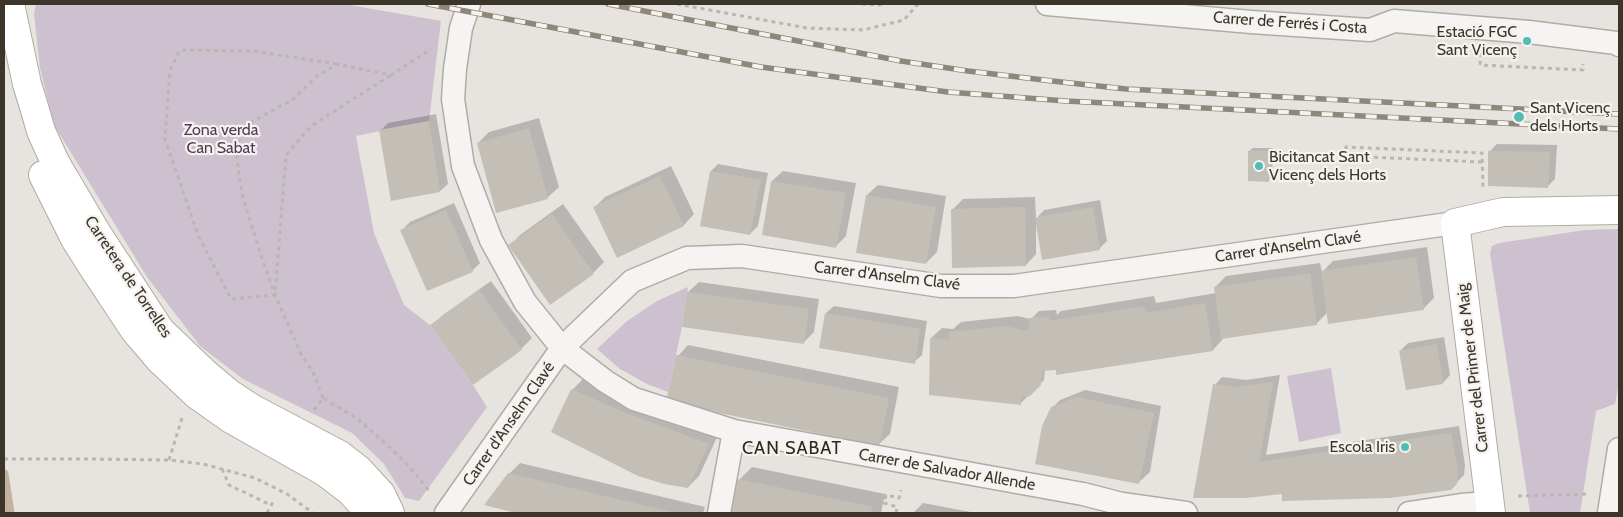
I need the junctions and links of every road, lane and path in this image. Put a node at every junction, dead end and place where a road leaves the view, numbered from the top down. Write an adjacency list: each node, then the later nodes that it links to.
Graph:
1 (10, 4): 20 (main road, Carretera de Torrelles); 37 (main road, Carretera de Torrelles)
2 (468, 4): 9 (street, Carrer de Salvador Allende)
3 (677, 4): 6 (path)
4 (862, 4): 5 (path)
5 (883, 4)
6 (918, 4)
7 (1047, 4): 8 (street, Carrer de Ferrés i Costa)
8 (1252, 13): 10 (street, Carrer de Ferrés i Costa)
9 (461, 28): 14 (path); 19 (street, Carrer de Salvador Allende)
10 (1584, 39): 11 (street, Carrer de Ferrés i Costa); 12 (path)
11 (1618, 41)
12 (1481, 50)
13 (338, 64): 14 (path); 18 (path); 18 (path)
14 (391, 75): 18 (path)
15 (1482, 162): 15 (path)
16 (1619, 210): 17 (main road, Carrer d'Anselm Clavé)
17 (1455, 223): 19 (street, Carrer d'Anselm Clavé); 33 (main road, Carrer del Primer de Maig)
18 (275, 295): 21 (path)
19 (562, 348): 23 (street, Carrer de Salvador Allende); 38 (street, Carrer d'Anselm Clavé)
20 (190, 389): 26 (path); 36 (main road, Carretera de Torrelles)
21 (323, 398): 22 (path); 38 (path)
22 (311, 414)
23 (734, 431): 31 (street, Carrer de Salvador Allende); 39 (street)
24 (1619, 449): 30 (street)
25 (4, 459): 26 (path)
26 (169, 460): 27 (path)
27 (222, 469): 32 (path); 35 (path)
28 (901, 490): 40 (path)
29 (274, 500): 32 (path)
30 (1611, 503): 33 (path)
31 (1081, 504): 41 (street, Carrer de Salvador Allende)
32 (271, 505): 34 (path)
33 (1490, 508): 42 (street)
34 (267, 513)
35 (313, 513)
36 (370, 513)
37 (390, 513)
38 (446, 513)
39 (719, 513)
40 (896, 513)
41 (1186, 513)
42 (1409, 513)

